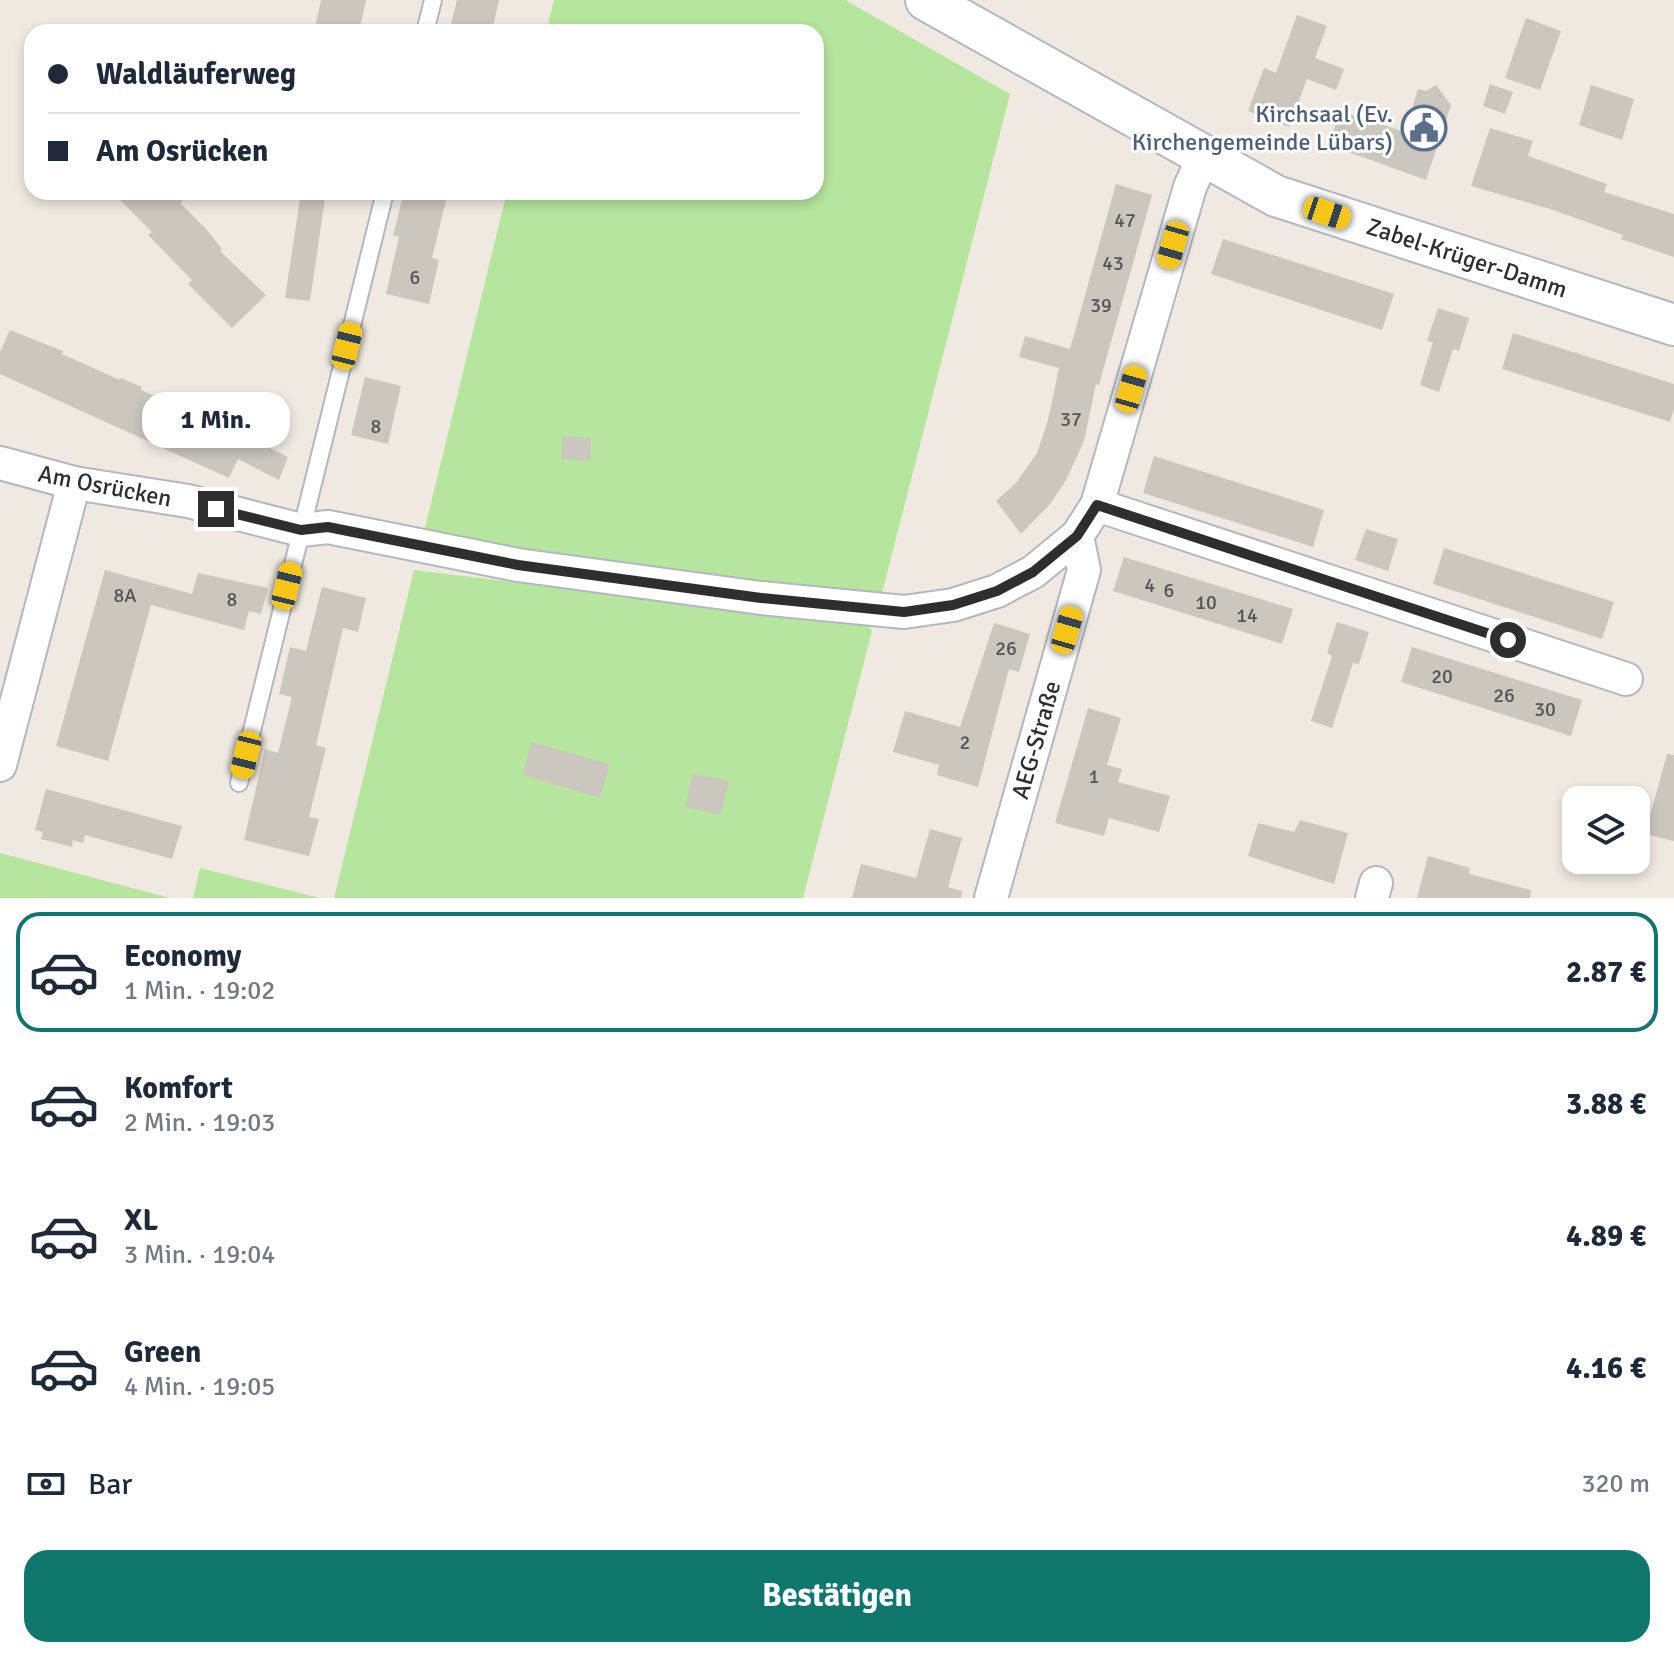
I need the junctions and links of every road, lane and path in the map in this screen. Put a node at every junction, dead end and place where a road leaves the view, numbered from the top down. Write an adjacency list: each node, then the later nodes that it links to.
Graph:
1 (433, 0): 3 (lane)
2 (926, 0): 4 (street, Zabel-Krüger-Damm)
3 (427, 24)
4 (1203, 158): 6 (street, Zabel-Krüger-Damm); 9 (street, Am Osrücken)
5 (383, 200): 10 (lane)
6 (1674, 325)
7 (0, 463): 8 (street, Am Osrücken)
8 (74, 483): 10 (street, Am Osrücken); 13 (street)
9 (1097, 505): 11 (street, Am Osrücken); 12 (street)
10 (301, 530): 11 (street, Am Osrücken); 14 (lane)
11 (1077, 536): 15 (street, AEG-Straße)
12 (1626, 679)
13 (0, 765)
14 (239, 783)
15 (991, 898)

